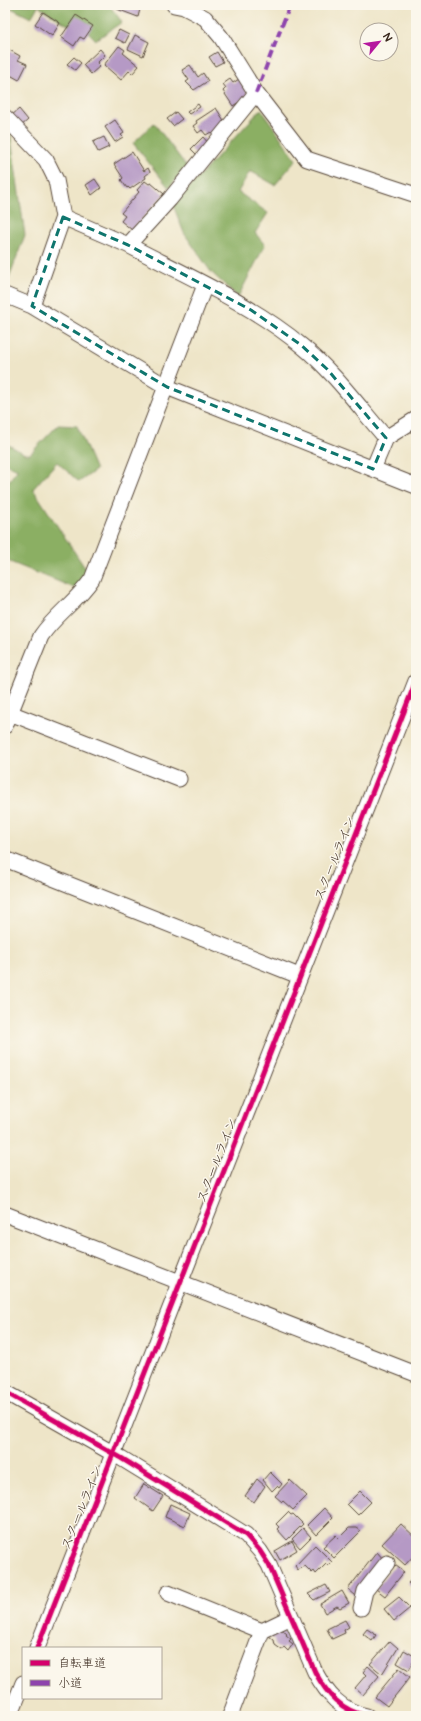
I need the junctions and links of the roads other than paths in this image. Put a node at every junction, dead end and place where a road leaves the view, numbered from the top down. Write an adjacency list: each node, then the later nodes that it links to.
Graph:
1 (174, 5): 2 (street)
2 (256, 93): 4 (street); 6 (street)
3 (5, 117): 5 (street)
4 (416, 195)
5 (63, 217): 6 (street); 9 (street)
6 (128, 245): 7 (street)
7 (205, 285): 10 (street); 12 (street)
8 (5, 295): 9 (street)
9 (32, 306): 10 (street)
10 (166, 387): 13 (street); 16 (street)
11 (416, 419): 12 (street)
12 (386, 438): 13 (street)
13 (374, 469): 14 (street)
14 (416, 486)
15 (416, 681): 19 (street, スクールライン)
16 (8, 720): 17 (street)
17 (179, 779)
18 (5, 859): 19 (street)
19 (299, 976): 21 (street, スクールライン)
20 (5, 1214): 21 (street)
21 (180, 1282): 22 (street); 24 (street, スクールライン)
22 (416, 1374)
23 (5, 1392): 24 (street)
24 (114, 1454): 28 (street); 30 (street, スクールライン)
25 (387, 1563): 27 (street)
26 (168, 1593): 29 (street)
27 (361, 1608)
28 (291, 1617): 29 (street); 34 (street)
29 (262, 1631): 33 (street)
30 (37, 1647)
31 (22, 1686): 32 (street)
32 (10, 1716)
33 (230, 1716)
34 (367, 1716)

